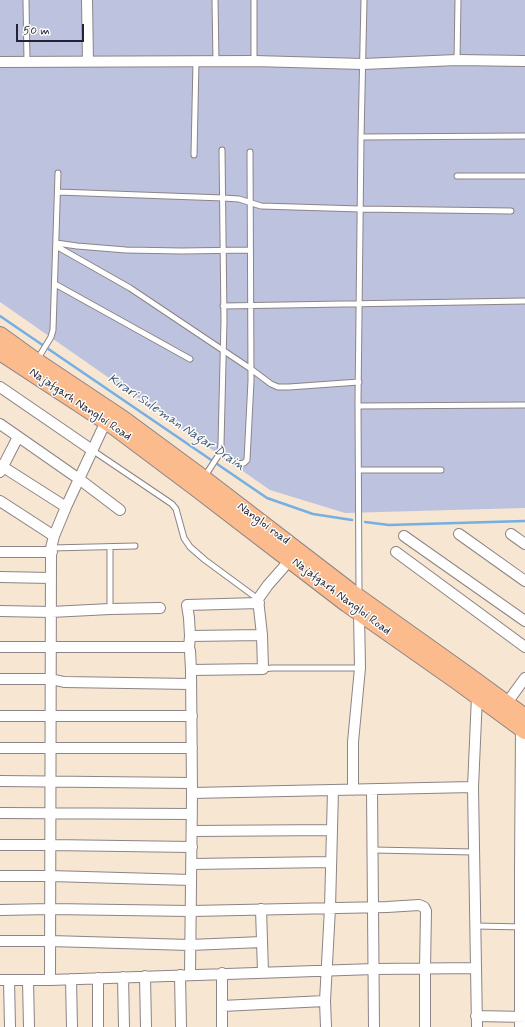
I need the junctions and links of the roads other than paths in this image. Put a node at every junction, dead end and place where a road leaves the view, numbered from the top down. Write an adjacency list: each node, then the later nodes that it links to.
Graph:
1 (26, 0): 13 (lane)
2 (87, 0): 14 (street)
3 (216, 0): 10 (lane)
4 (254, 0): 11 (lane)
5 (364, 0): 15 (lane)
6 (458, 0): 7 (lane)
7 (457, 60): 8 (street); 15 (street)
8 (525, 60)
9 (196, 61): 10 (street); 14 (street); 20 (lane)
10 (216, 61): 11 (street)
11 (254, 61): 15 (street)
12 (0, 62): 13 (street)
13 (27, 62): 14 (street)
14 (88, 62)
15 (363, 64): 17 (lane)
16 (525, 136): 17 (lane)
17 (361, 137): 27 (lane)
18 (222, 150): 25 (lane)
19 (250, 152): 26 (lane)
20 (194, 155)
21 (58, 174): 24 (lane)
22 (457, 176): 23 (lane)
23 (525, 176)
24 (58, 192): 25 (lane); 29 (lane)
25 (223, 198): 26 (lane); 31 (lane)
26 (250, 202): 27 (lane); 30 (lane)
27 (360, 209): 28 (lane); 34 (lane)
28 (511, 210)
29 (56, 245): 31 (lane); 32 (lane); 38 (lane)
30 (250, 250): 31 (lane); 36 (lane)
31 (223, 251): 35 (lane)
32 (55, 284): 40 (lane); 41 (lane)
33 (525, 301): 34 (lane)
34 (359, 304): 36 (lane); 43 (lane)
35 (223, 306): 36 (lane); 38 (lane)
36 (250, 306): 42 (lane)
37 (0, 335): 40 (main road, Nangloi road)
38 (224, 351): 42 (lane); 51 (lane)
39 (0, 352): 47 (main road, Najafgarh Nangloi Road)
40 (40, 355): 55 (main road, Nangloi road)
41 (190, 359)
42 (251, 369): 43 (lane); 51 (lane)
43 (359, 382): 46 (lane)
44 (0, 387): 50 (street)
45 (525, 405): 46 (lane)
46 (358, 406): 53 (lane)
47 (106, 421): 50 (street); 70 (main road, Najafgarh Nangloi Road)
48 (0, 424): 49 (street)
49 (18, 437): 52 (street); 56 (street)
50 (92, 450): 56 (street); 74 (lane)
51 (219, 454): 55 (lane)
52 (1, 468): 58 (street)
53 (359, 470): 54 (lane); 75 (lane)
54 (441, 470)
55 (207, 473): 75 (main road, Nangloi road)
56 (79, 479): 58 (street); 59 (street)
57 (0, 501): 62 (street)
58 (66, 507): 62 (street)
59 (120, 510)
60 (459, 534): 73 (street)
61 (511, 534): 64 (street)
62 (54, 536): 67 (street)
63 (404, 536): 80 (street)
64 (525, 544)
65 (135, 546): 66 (lane)
66 (110, 547): 67 (lane); 77 (lane)
67 (52, 550): 68 (street); 72 (street)
68 (0, 552)
69 (396, 552): 85 (street)
70 (290, 560): 74 (street); 75 (main road, Najafgarh Nangloi Road)
71 (0, 577): 72 (street)
72 (51, 578): 79 (street)
73 (525, 581)
74 (258, 601): 81 (street); 82 (street)
75 (359, 605): 87 (street); 94 (main road, Najafgarh Nangloi Road)
76 (160, 608): 77 (street)
77 (110, 609): 79 (street)
78 (0, 611): 79 (street)
79 (51, 612): 84 (street)
80 (525, 622)
81 (262, 635): 82 (street); 88 (street)
82 (190, 636): 86 (street)
83 (0, 647): 84 (street)
84 (51, 647): 86 (street); 92 (street)
85 (525, 647)
86 (189, 648): 89 (street)
87 (360, 668): 88 (lane); 108 (street)
88 (263, 669): 89 (street)
89 (191, 670): 93 (street)
90 (525, 678): 95 (street)
91 (0, 679): 92 (street)
92 (51, 679): 93 (street); 97 (street)
93 (192, 684): 98 (street)
94 (479, 690): 95 (main road); 105 (street)
95 (503, 708): 99 (main road)
96 (0, 716): 97 (street)
97 (51, 716): 98 (street); 101 (street)
98 (192, 716): 102 (street)
99 (524, 725): 132 (street)
100 (0, 748): 101 (street)
101 (51, 748): 102 (street); 104 (street)
102 (192, 748): 106 (street)
103 (0, 781): 104 (street)
104 (51, 781): 106 (street); 110 (street)
105 (473, 787): 109 (street); 119 (street)
106 (192, 788): 107 (street); 112 (street)
107 (333, 790): 108 (street); 113 (street)
108 (352, 790): 109 (street)
109 (372, 790): 118 (street)
110 (50, 813): 111 (street); 112 (street); 116 (street)
111 (0, 814)
112 (192, 814): 114 (street)
113 (332, 830): 114 (street); 120 (street)
114 (192, 831): 117 (street)
115 (0, 845): 116 (street)
116 (50, 845): 117 (street); 123 (street)
117 (192, 847): 121 (street)
118 (373, 850): 119 (lane); 125 (street)
119 (474, 852): 131 (street)
120 (331, 862): 121 (street); 126 (street)
121 (191, 864): 124 (street)
122 (0, 876): 123 (street)
123 (50, 876): 124 (street); 127 (street)
124 (191, 880): 130 (street)
125 (373, 907): 126 (street); 138 (street); 139 (street)
126 (330, 908): 128 (street); 140 (street)
127 (50, 909): 129 (street); 130 (street); 134 (street)
128 (262, 909): 130 (street); 135 (street)
129 (0, 910)
130 (191, 911): 136 (street)
131 (475, 926): 132 (lane); 137 (street)
132 (523, 927): 154 (street)
133 (0, 941): 134 (street)
134 (50, 941): 136 (street); 150 (street)
135 (262, 942): 136 (street); 141 (street)
136 (190, 945): 143 (street)
137 (476, 968): 139 (street); 153 (street)
138 (374, 969): 139 (street); 140 (street); 164 (street)
139 (425, 969): 165 (street)
140 (327, 971): 141 (street); 151 (street)
141 (263, 972): 142 (street)
142 (222, 973): 143 (street); 152 (street)
143 (185, 975): 144 (street); 161 (street)
144 (145, 976): 145 (street); 160 (street)
145 (123, 977): 146 (street); 159 (street)
146 (98, 978): 147 (street); 158 (street)
147 (71, 979): 150 (street); 157 (street)
148 (5, 980): 149 (street); 155 (street)
149 (28, 980): 150 (street); 156 (street)
150 (50, 980)
151 (325, 1001): 152 (street); 163 (street)
152 (222, 1006): 162 (street)
153 (476, 1016): 154 (street); 166 (street)
154 (523, 1017): 167 (street)
155 (10, 1027)
156 (29, 1027)
157 (72, 1027)
158 (98, 1027)
159 (124, 1027)
160 (146, 1027)
161 (181, 1027)
162 (222, 1027)
163 (326, 1027)
164 (374, 1027)
165 (426, 1027)
166 (476, 1027)
167 (520, 1027)

